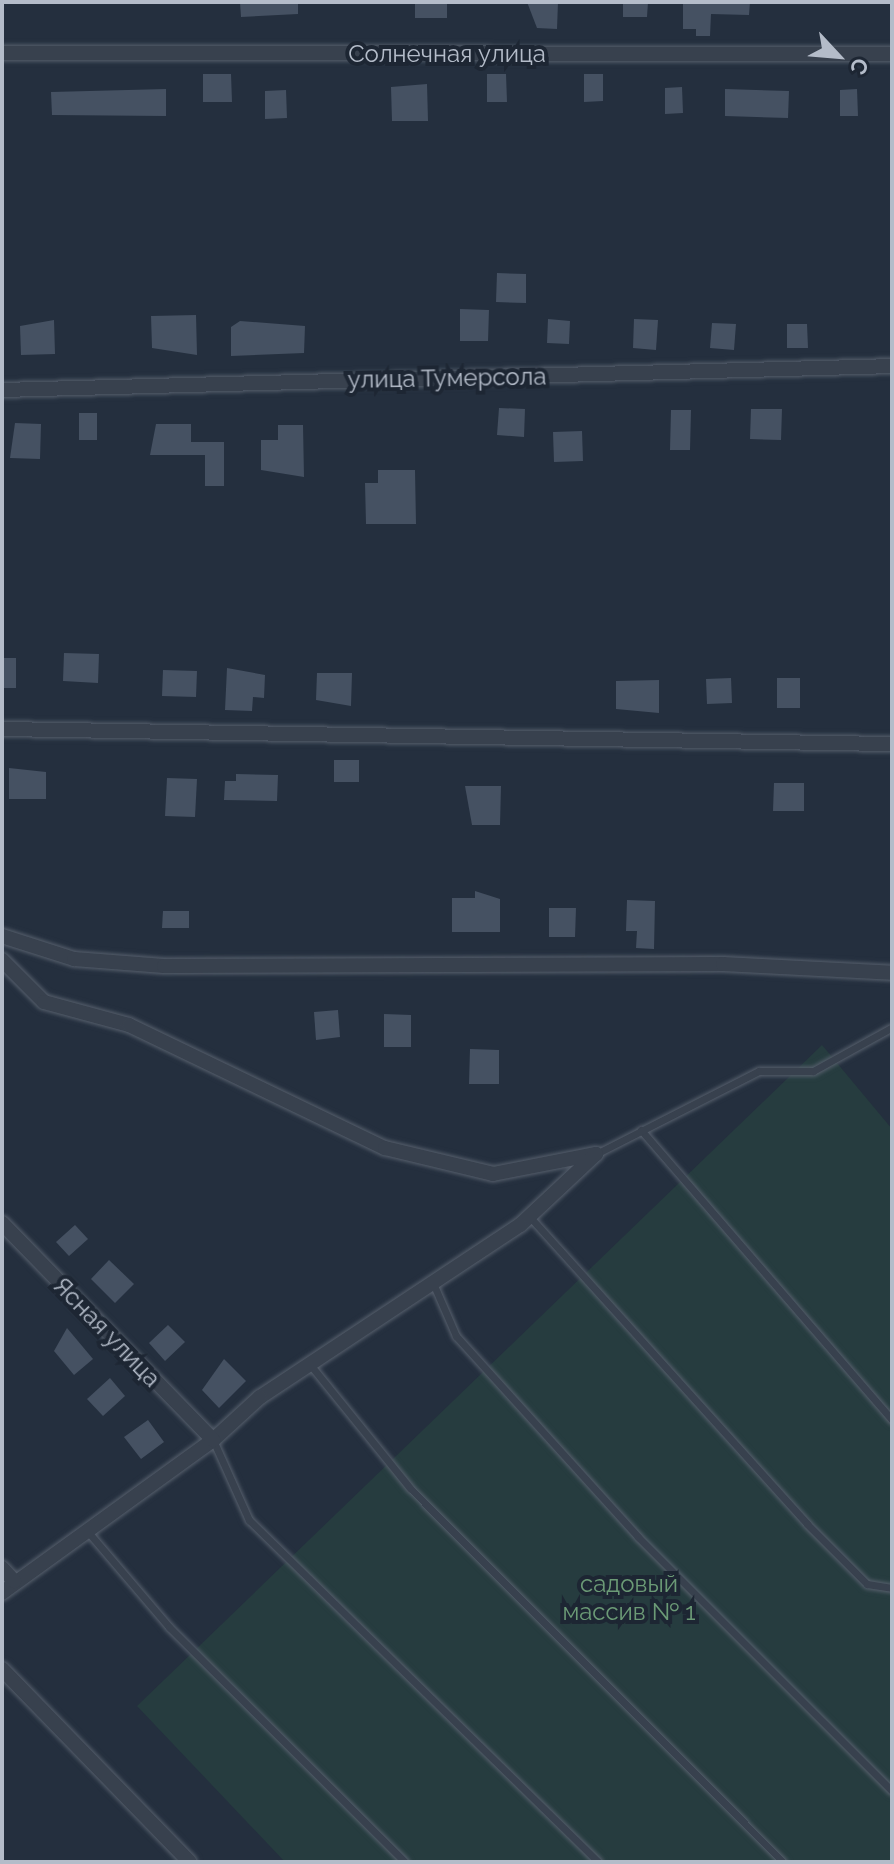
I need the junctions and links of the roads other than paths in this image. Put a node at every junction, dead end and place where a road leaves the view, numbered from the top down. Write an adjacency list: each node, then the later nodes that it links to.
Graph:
1 (2, 53): 2 (street, Солнечная улица)
2 (892, 54)
3 (892, 366): 4 (street, улица Тумерсола)
4 (2, 390)
5 (2, 729): 6 (street)
6 (892, 744)
7 (2, 936): 9 (street)
8 (2, 960): 12 (street)
9 (892, 973)
10 (891, 1028): 11 (lane)
11 (641, 1130): 12 (lane); 17 (lane)
12 (596, 1154): 13 (street)
13 (529, 1216): 15 (street); 22 (lane)
14 (2, 1223): 18 (street, Ясная улица)
15 (432, 1281): 16 (street); 25 (lane)
16 (312, 1367): 18 (street); 29 (lane)
17 (892, 1420)
18 (213, 1440): 19 (street); 28 (lane)
19 (86, 1530): 21 (street); 27 (lane)
20 (2, 1568): 21 (street)
21 (14, 1581): 23 (street)
22 (892, 1588)
23 (2, 1593)
24 (2, 1669): 26 (street)
25 (892, 1791)
26 (190, 1862)
27 (405, 1862)
28 (598, 1862)
29 (783, 1862)

